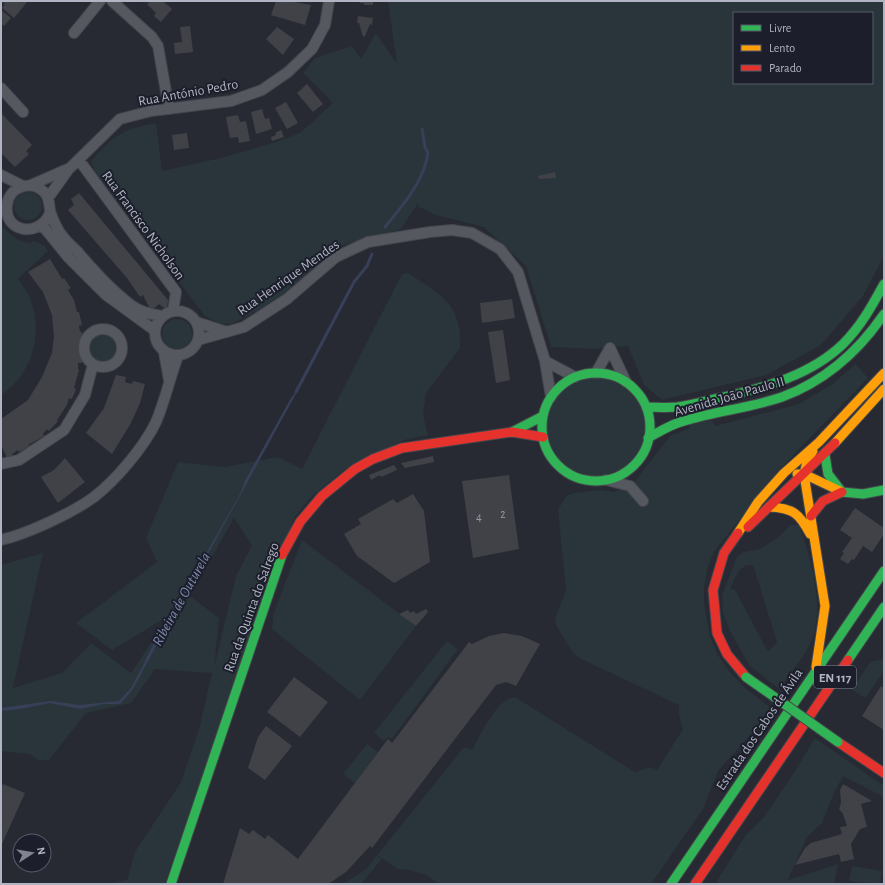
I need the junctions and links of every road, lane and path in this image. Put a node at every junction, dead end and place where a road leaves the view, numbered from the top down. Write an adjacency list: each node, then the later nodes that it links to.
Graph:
1 (100, 1): 4 (street)
2 (112, 1): 6 (street)
3 (329, 1): 6 (street, Rua António Pedro)
4 (74, 33)
5 (1, 88): 7 (street)
6 (169, 109): 8 (street, Rua António Pedro)
7 (23, 112)
8 (79, 160): 9 (street, Rua António Pedro); 18 (street, Rua Francisco Nicholson)
9 (70, 168): 12 (street, Rua António Pedro); 14 (street, Rua António Pedro)
10 (1, 175): 12 (street)
11 (1, 181): 13 (street)
12 (27, 186): 13 (street); 14 (street)
13 (11, 194): 16 (street)
14 (48, 198): 15 (street)
15 (50, 213): 16 (street); 20 (street)
16 (42, 225): 22 (street)
17 (884, 284): 36 (main road, Avenida João Paulo II)
18 (173, 311): 20 (street); 21 (street)
19 (884, 314): 40 (main road, Avenida João Paulo II)
20 (162, 316): 22 (street)
21 (196, 322): 23 (street); 24 (street)
22 (154, 330): 25 (street)
23 (227, 332): 24 (street, Rua Henrique Mendes); 27 (street, Rua Henrique Mendes)
24 (198, 340): 26 (street)
25 (164, 352): 26 (street); 32 (street)
26 (178, 356): 32 (street)
27 (545, 361): 31 (street); 35 (street, Rua Henrique Mendes)
28 (93, 364): 43 (street)
29 (596, 373): 31 (main road); 33 (main road); 33 (street)
30 (884, 373): 41 (main road)
31 (575, 377): 35 (main road)
32 (169, 380): 52 (street)
33 (626, 382): 36 (main road)
34 (884, 390): 42 (main road)
35 (551, 397): 37 (main road)
36 (646, 407): 40 (main road)
37 (543, 416): 38 (main road, Rua da Quinta do Salrego); 39 (main road)
38 (512, 432): 39 (main road, Rua da Quinta do Salrego); 59 (main road, Rua da Quinta do Salrego)
39 (543, 437): 46 (main road)
40 (648, 438): 46 (main road)
41 (819, 442): 44 (main road); 45 (main road)
42 (826, 455): 45 (main road); 48 (main road)
43 (1, 464)
44 (784, 474): 45 (main road); 54 (main road)
45 (804, 474): 48 (main road); 50 (main road); 51 (main road)
46 (606, 480): 49 (street)
47 (884, 490): 48 (main road)
48 (842, 492): 51 (main road)
49 (643, 501)
50 (769, 508): 53 (main road); 54 (main road)
51 (811, 516): 53 (main road)
52 (1, 540)
53 (814, 541): 57 (main road)
54 (730, 544): 58 (main road, bridge)
55 (884, 571): 57 (main road, Estrada dos Cabos de Ávila / EN 117)
56 (884, 607): 61 (main road, EN 117)
57 (816, 671): 60 (main road, Estrada dos Cabos de Ávila / EN 117)
58 (884, 773)
59 (171, 884)
60 (671, 884)
61 (695, 884)

